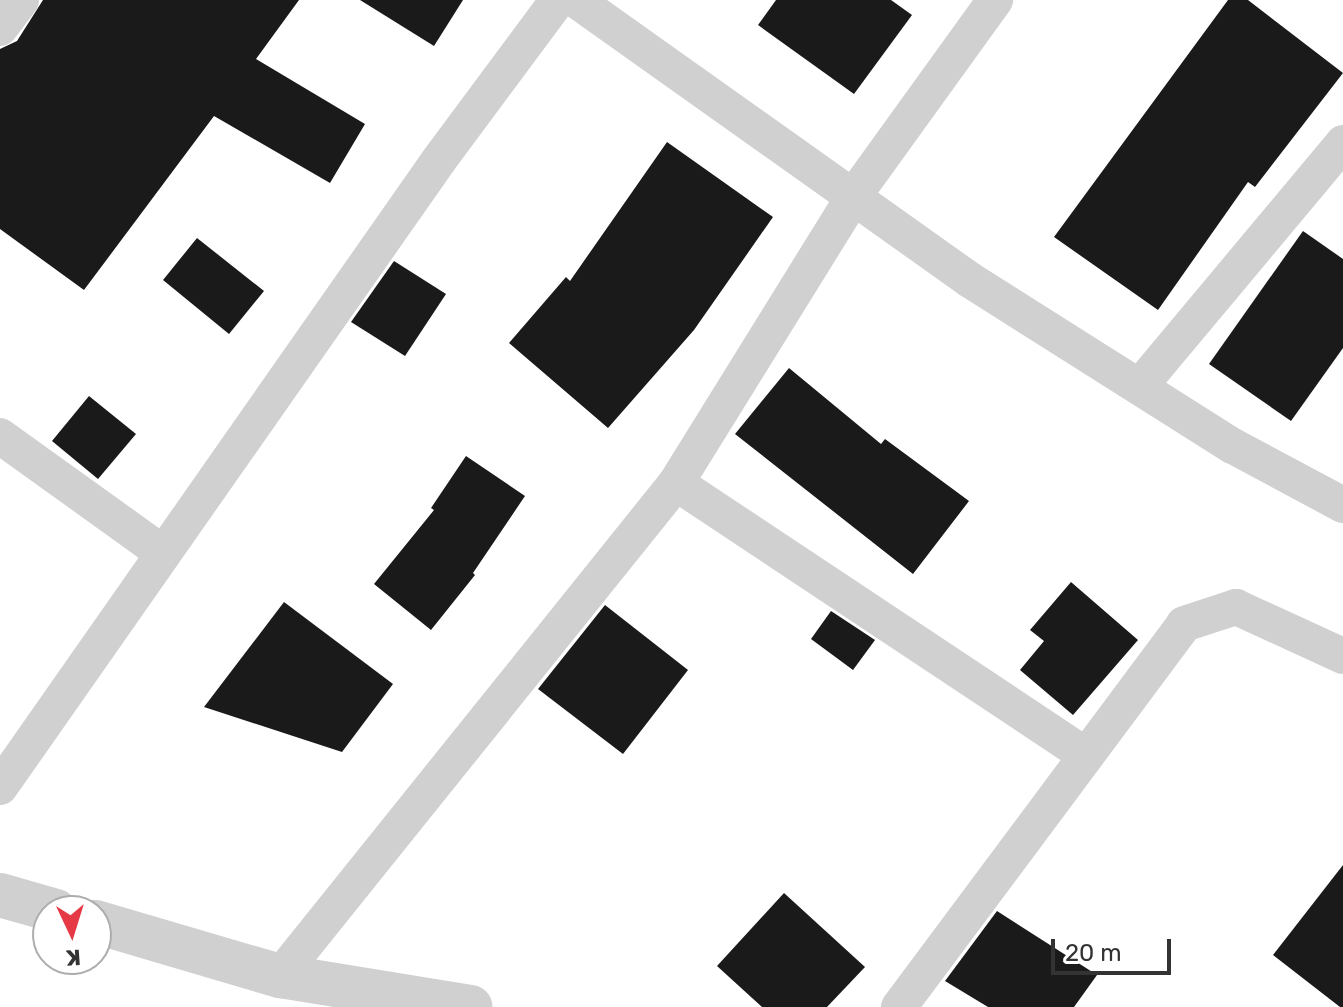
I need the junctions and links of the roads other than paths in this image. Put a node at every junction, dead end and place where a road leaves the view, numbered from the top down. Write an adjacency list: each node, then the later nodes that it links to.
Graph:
1 (21, 0): 5 (street)
2 (558, 0): 12 (street)
3 (576, 0): 7 (street)
4 (995, 0): 7 (street)
5 (0, 28)
6 (1343, 143): 8 (street)
7 (853, 197): 8 (street); 10 (street)
8 (1140, 386): 11 (street)
9 (0, 436): 12 (street)
10 (676, 483): 14 (street); 19 (street)
11 (1343, 505)
12 (163, 553): 15 (street)
13 (1343, 656): 14 (street)
14 (1084, 754): 21 (street)
15 (0, 787)
16 (0, 895): 17 (street)
17 (32, 904)
18 (112, 927): 19 (street)
19 (280, 976): 20 (street)
20 (471, 1007)
21 (899, 1007)

